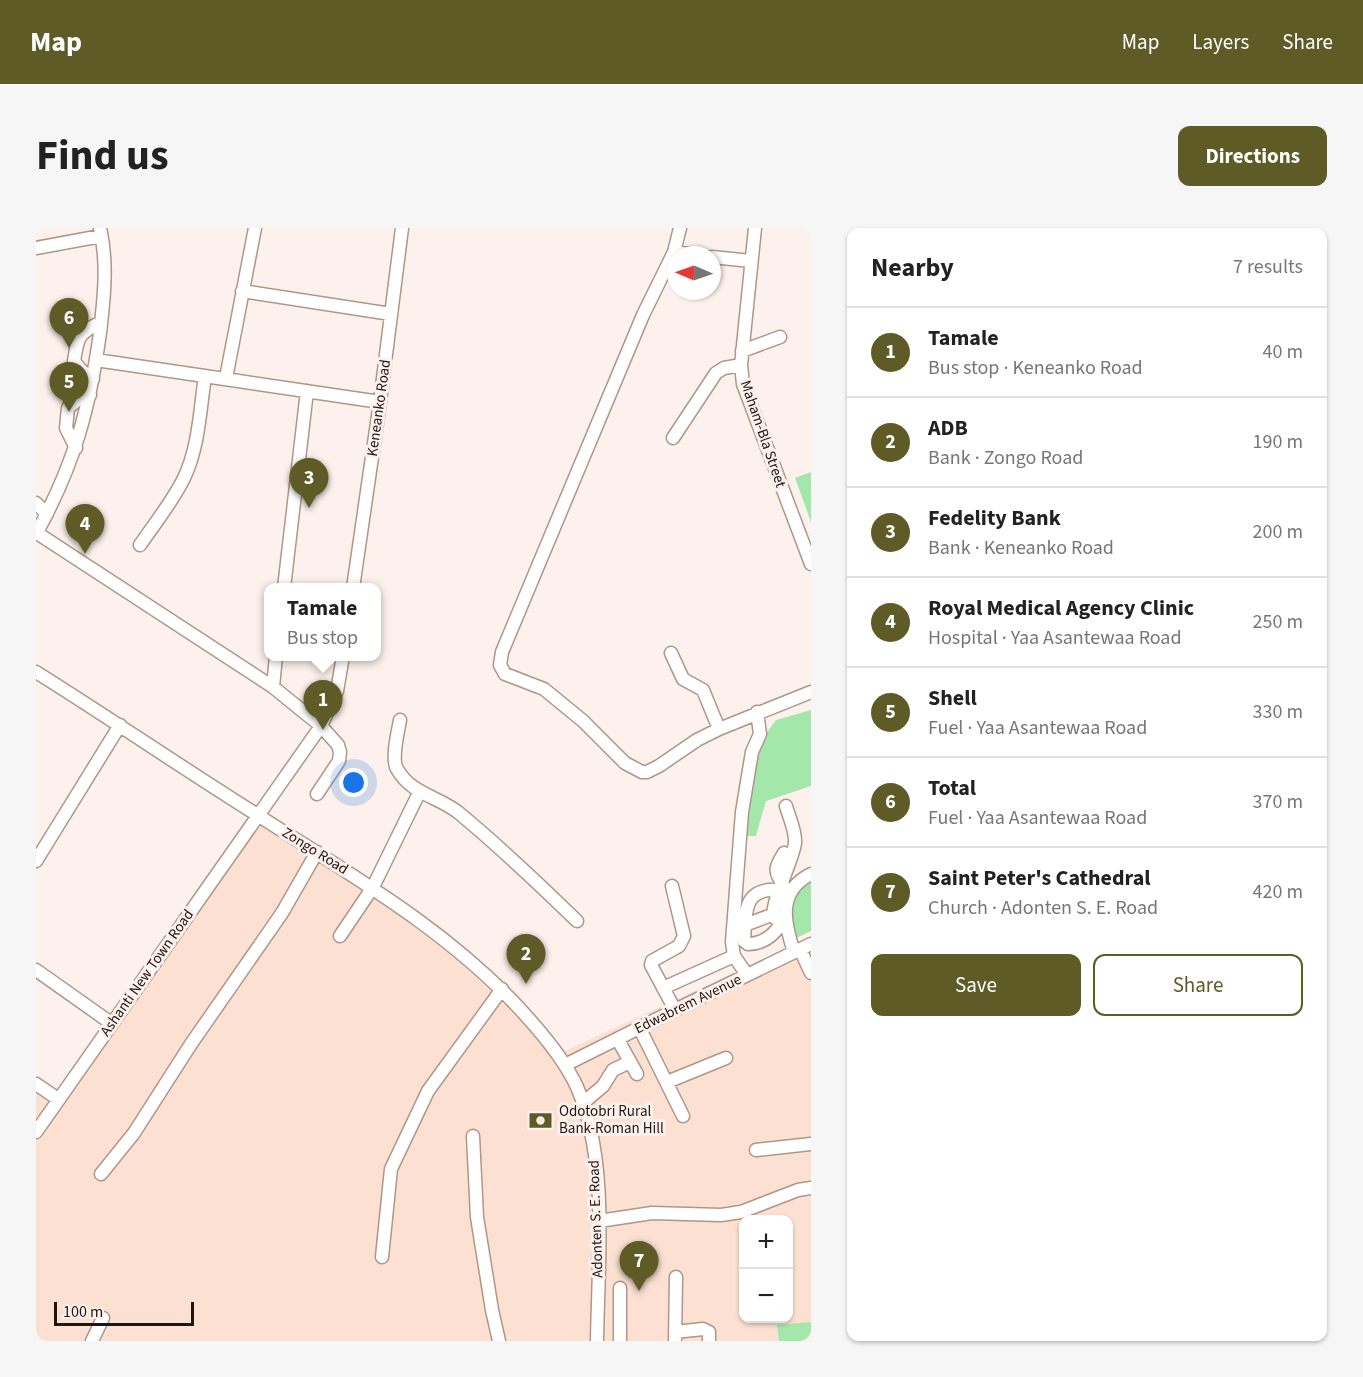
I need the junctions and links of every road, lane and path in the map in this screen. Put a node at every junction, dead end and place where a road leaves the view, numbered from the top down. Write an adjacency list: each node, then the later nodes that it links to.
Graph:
1 (255, 228): 11 (street)
2 (402, 228): 12 (street, Keneanko Road)
3 (680, 228): 6 (street)
4 (755, 228): 9 (street, Maham-Bla Street)
5 (100, 232): 7 (street); 13 (street)
6 (676, 246)
7 (36, 248)
8 (721, 257): 9 (street)
9 (751, 261): 15 (street, Maham-Bla Street)
10 (667, 266): 43 (street)
11 (242, 291): 12 (street); 19 (street)
12 (392, 314): 23 (street, Keneanko Road)
13 (101, 322): 16 (street); 20 (street)
14 (780, 337): 15 (street)
15 (742, 351): 17 (street, Maham-Bla Street)
16 (96, 360): 18 (street); 20 (street)
17 (741, 365): 24 (street); 30 (street, Maham-Bla Street)
18 (205, 376): 19 (street); 29 (street)
19 (226, 378): 21 (street)
20 (93, 379): 22 (street)
21 (306, 391): 23 (street); 31 (street)
22 (90, 394): 25 (street); 25 (street)
23 (380, 402): 32 (street, Keneanko Road)
24 (673, 438)
25 (76, 448): 27 (street)
26 (36, 503): 27 (street)
27 (47, 514): 28 (street)
28 (36, 534): 37 (street)
29 (140, 545)
30 (811, 564)
31 (285, 583)
32 (354, 583)
33 (671, 653): 43 (street)
34 (276, 661): 37 (street)
35 (343, 661): 42 (street)
36 (36, 672): 41 (street, Zongo Road)
37 (273, 687): 42 (street)
38 (811, 692): 39 (street)
39 (757, 712): 43 (street); 60 (street)
40 (400, 720): 44 (street)
41 (120, 725): 47 (street, Zongo Road); 50 (street)
42 (321, 726): 45 (street); 47 (street)
43 (719, 729)
44 (419, 793): 54 (street); 55 (street)
45 (317, 794)
46 (786, 806): 53 (street)
47 (259, 816): 48 (street, Zongo Road); 67 (street, Ashanti New Town Road)
48 (317, 852): 54 (street, Zongo Road); 83 (street)
49 (784, 852): 53 (street)
50 (36, 861)
51 (811, 874): 56 (street)
52 (672, 886): 65 (street)
53 (781, 886): 56 (street); 57 (street)
54 (373, 887): 58 (street); 64 (street, Zongo Road)
55 (577, 921)
56 (780, 921): 57 (street); 57 (street); 59 (street)
57 (745, 925)
58 (340, 936)
59 (802, 948): 62 (street); 63 (street, Edwabrem Avenue)
60 (734, 956): 63 (street); 65 (street)
61 (36, 970): 67 (street)
62 (811, 973)
63 (747, 975): 66 (street, Edwabrem Avenue)
64 (502, 988): 72 (street, Zongo Road); 86 (street)
65 (663, 988): 66 (street)
66 (675, 1010): 68 (street, Edwabrem Avenue)
67 (111, 1023): 76 (street, Ashanti New Town Road)
68 (640, 1029): 69 (street, Edwabrem Avenue); 74 (street)
69 (618, 1040): 71 (street); 72 (street, Edwabrem Avenue)
70 (726, 1058): 74 (street)
71 (630, 1062): 73 (street); 77 (street)
72 (566, 1065): 77 (street, Adonten S. E. Road)
73 (637, 1074)
74 (666, 1082): 78 (street)
75 (36, 1084): 76 (street)
76 (58, 1100): 79 (street, Ashanti New Town Road)
77 (583, 1103): 85 (street, Adonten S. E. Road)
78 (683, 1116)
79 (36, 1131)
80 (473, 1136): 92 (street)
81 (811, 1144): 82 (street)
82 (756, 1150)
83 (101, 1174)
84 (811, 1188): 85 (street)
85 (599, 1221): 93 (street, Adonten S. E. Road)
86 (382, 1257)
87 (676, 1277): 90 (street)
88 (620, 1288): 94 (street)
89 (103, 1318): 91 (street)
90 (675, 1336): 95 (street)
91 (92, 1341)
92 (499, 1341)
93 (597, 1341)
94 (620, 1341)
95 (709, 1341)

